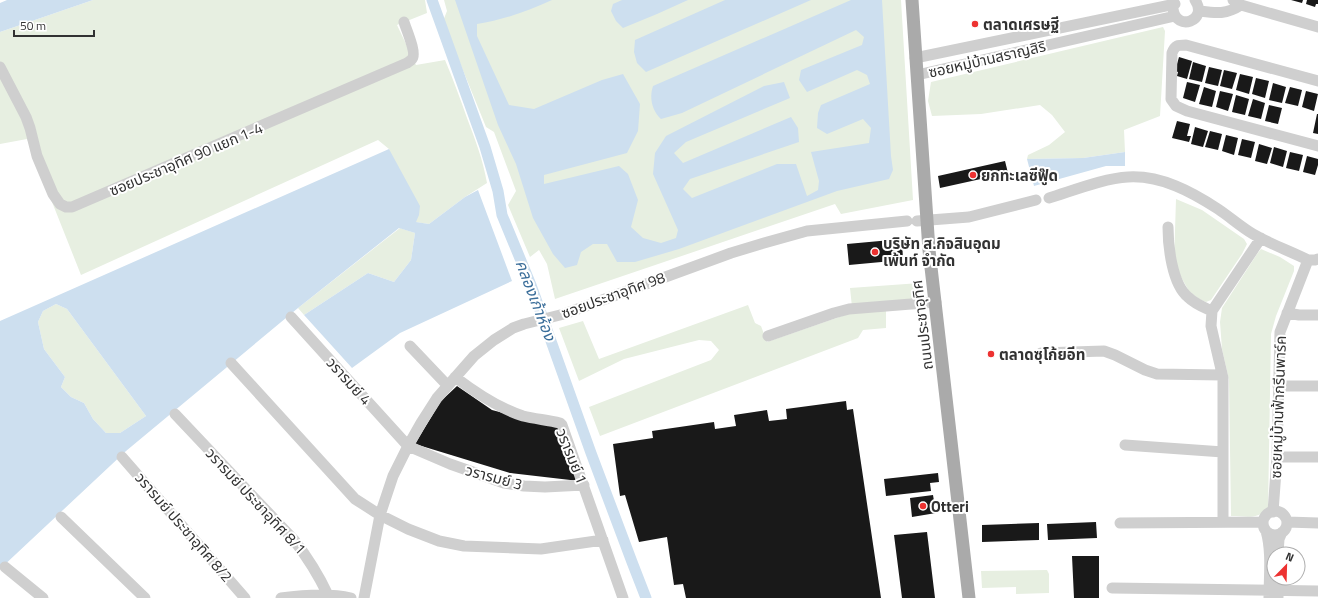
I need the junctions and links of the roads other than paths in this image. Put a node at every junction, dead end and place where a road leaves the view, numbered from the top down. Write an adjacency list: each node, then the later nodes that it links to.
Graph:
1 (912, 0): 9 (main road, ถนนประชาอุทิศ)
2 (1195, 0): 5 (street)
3 (1176, 2): 6 (street, ซอยหมู่บ้านสราญสิริ); 9 (street, ซอยหมู่บ้านสราญสิริ)
4 (1237, 3): 5 (street); 8 (street)
5 (1198, 11): 6 (street, ซอยหมู่บ้านสราญสิริ)
6 (1175, 16): 11 (street, ซอยหมู่บ้านสราญสิริ)
7 (404, 22): 10 (street, ซอยประชาอุทิศ 90 แยก 1-4)
8 (1318, 27)
9 (915, 58): 11 (main road, ถนนประชาอุทิศ)
10 (0, 67)
11 (917, 75): 16 (main road, ถนนประชาอุทิศ)
12 (1318, 81): 13 (street)
13 (1318, 146)
14 (1049, 198): 18 (street, ซอยหมู่บ้านฟ้ากรีนพาร์ค)
15 (1036, 200): 16 (street)
16 (917, 221): 20 (main road, ถนนประชาอุทิศ); 30 (street, ซอยประชาอุทิศ 98)
17 (1168, 227): 21 (street)
18 (1261, 238): 19 (street, ซอยหมู่บ้านฟ้ากรีนพาร์ค); 21 (street)
19 (1313, 259): 22 (street, ซอยหมู่บ้านฟ้ากรีนพาร์ค)
20 (936, 302): 25 (street); 63 (main road, ถนนประชาอุทิศ)
21 (1212, 311): 29 (street)
22 (1287, 313): 23 (street); 31 (street, ซอยหมู่บ้านฟ้ากรีนพาร์ค)
23 (1318, 315)
24 (291, 317): 35 (street, วรารมย์ 4)
25 (768, 336)
26 (410, 346): 30 (street)
27 (1041, 353): 29 (street)
28 (231, 363): 42 (street)
29 (1222, 375): 36 (street)
30 (452, 382): 35 (street, ซอยประชาอุทิศ 98); 40 (street, วรารมย์ 1)
31 (1278, 386): 32 (street); 39 (street, ซอยหมู่บ้านฟ้ากรีนพาร์ค)
32 (1318, 386)
33 (175, 414): 55 (street, วรารมย์ ประชาอุทิศ 8/1)
34 (1125, 445): 36 (street)
35 (408, 446): 40 (street, วรารมย์ 3); 42 (street, ซอยประชาอุทิศ 98)
36 (1224, 452): 44 (street)
37 (122, 457): 58 (street, วรารมย์ ประชาอุทิศ 8/2)
38 (1318, 457): 39 (street)
39 (1277, 458): 41 (street, ซอยหมู่บ้านฟ้ากรีนพาร์ค)
40 (584, 485): 49 (street, วรารมย์ 1)
41 (1273, 512): 47 (street); 48 (street)
42 (380, 515): 49 (street); 61 (street, ซอยประชาอุทิศ 98)
43 (61, 517): 57 (street)
44 (1223, 522): 45 (street); 47 (street)
45 (1120, 523)
46 (1318, 523): 48 (street)
47 (1265, 526): 48 (street); 54 (street)
48 (1284, 527): 50 (street)
49 (603, 540): 62 (street, วรารมย์ 1)
50 (1279, 546)
51 (5, 567): 56 (street)
52 (1112, 588): 54 (street)
53 (1318, 592): 54 (street)
54 (1274, 594)
55 (328, 595): 59 (street); 60 (street)
56 (42, 598)
57 (145, 598)
58 (245, 598)
59 (281, 598)
60 (351, 598)
61 (364, 598)
62 (624, 598)
63 (969, 598)

